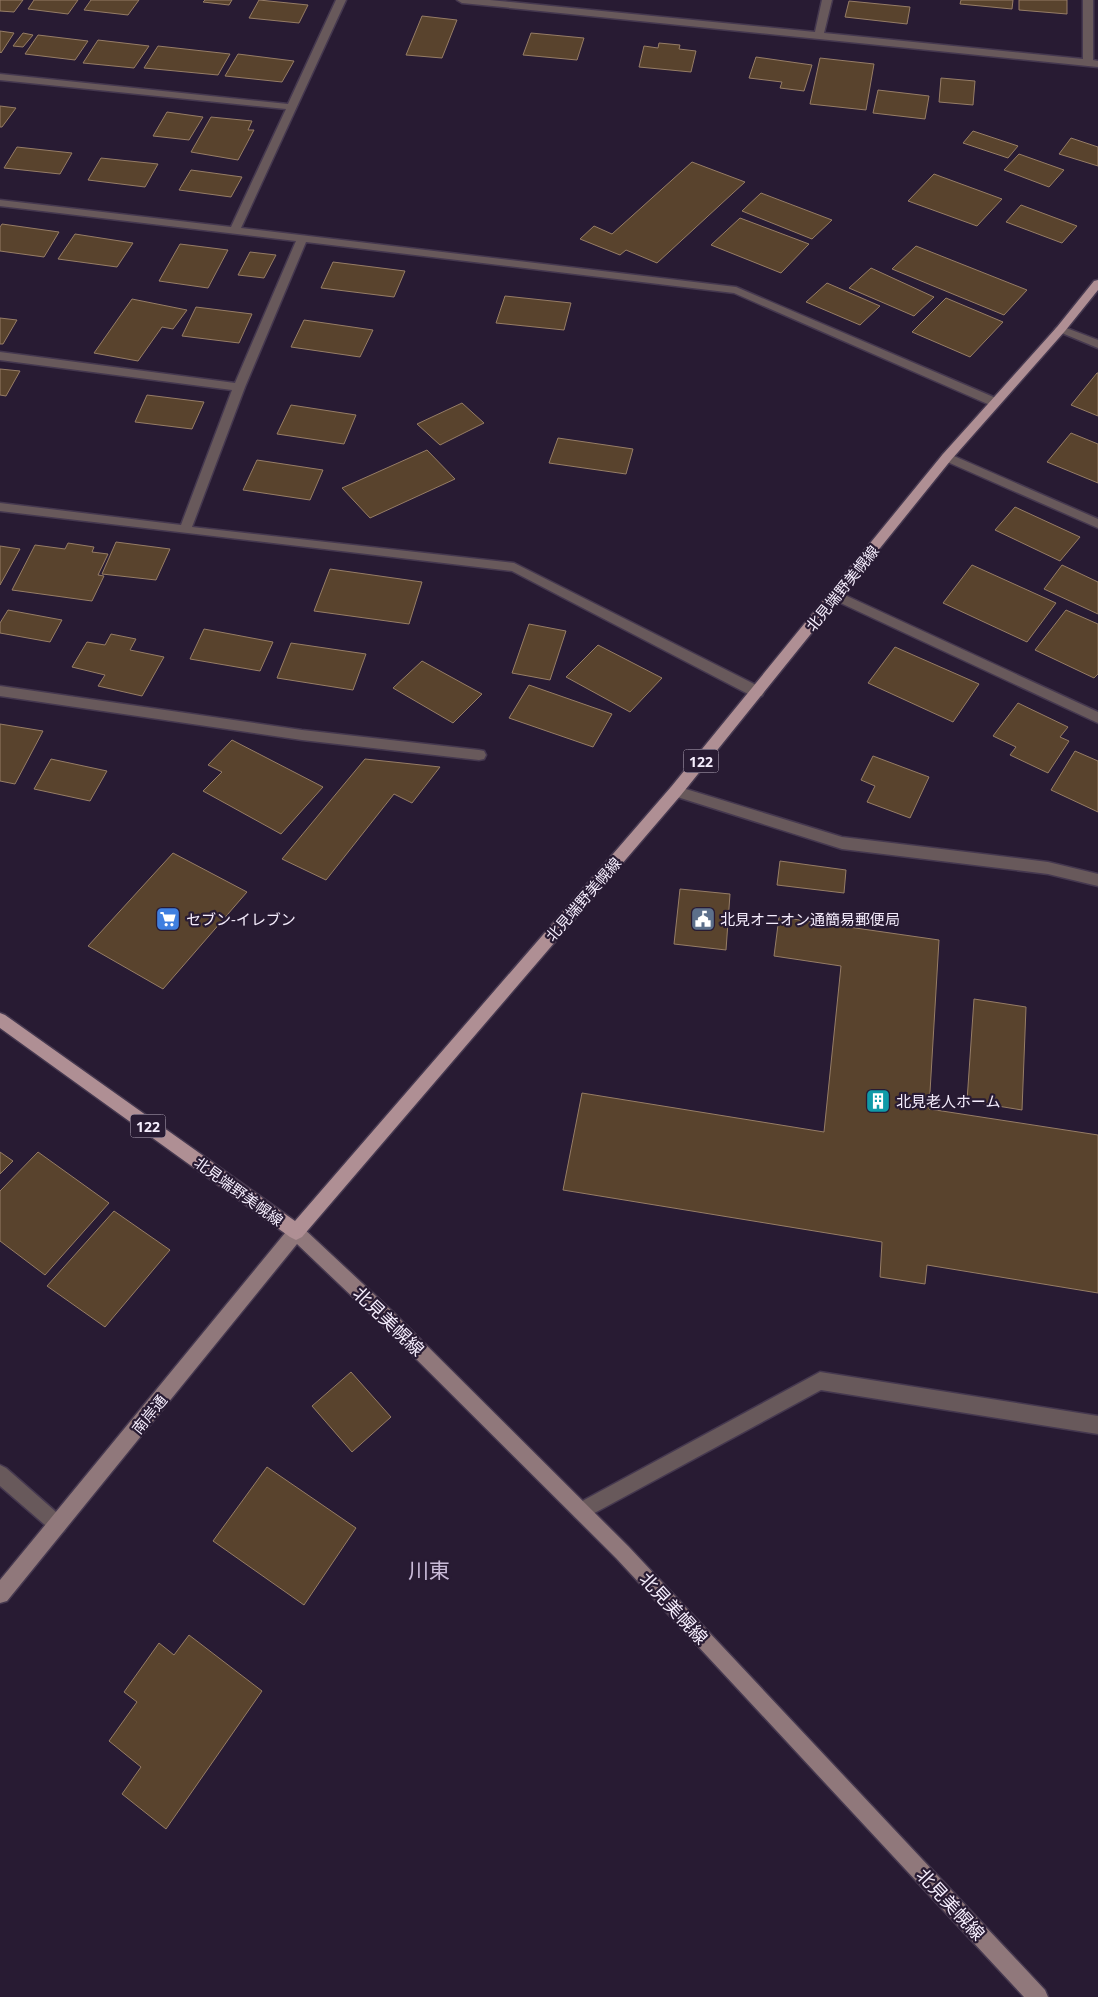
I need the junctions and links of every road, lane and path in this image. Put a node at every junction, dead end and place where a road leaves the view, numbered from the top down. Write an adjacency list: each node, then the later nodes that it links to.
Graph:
1 (341, 0): 8 (street)
2 (462, 0): 5 (street)
3 (827, 0): 5 (street)
4 (1088, 0): 6 (street)
5 (819, 36): 6 (street)
6 (1093, 63)
7 (0, 77): 8 (street)
8 (293, 108): 10 (street)
9 (0, 203): 10 (street)
10 (234, 230): 11 (street)
11 (302, 239): 16 (street); 17 (street)
12 (1098, 283): 13 (main road, 北見端野美幌線 / 122)
13 (1061, 329): 14 (street); 17 (main road, 北見端野美幌線 / 122)
14 (1098, 344)
15 (0, 356): 16 (street)
16 (239, 387): 21 (street)
17 (994, 402): 18 (main road, 北見端野美幌線 / 122)
18 (947, 457): 20 (street); 22 (main road, 北見端野美幌線 / 122)
19 (0, 507): 21 (street)
20 (1098, 524)
21 (185, 530): 24 (street)
22 (836, 596): 24 (main road, 北見端野美幌線 / 122); 25 (street)
23 (0, 691): 26 (street)
24 (757, 692): 27 (main road, 北見端野美幌線 / 122)
25 (1098, 718)
26 (479, 755)
27 (676, 792): 28 (street); 30 (main road, 北見端野美幌線 / 122)
28 (1098, 880)
29 (0, 1020): 30 (main road, 北見端野美幌線 / 122)
30 (296, 1232): 33 (main road, 北見美幌線); 34 (main road, 南岸通)
31 (1098, 1425): 33 (street)
32 (0, 1474): 34 (street)
33 (581, 1511): 36 (main road, 北見美幌線)
34 (58, 1525): 35 (main road, 南岸通)
35 (0, 1594)
36 (1038, 1997)

